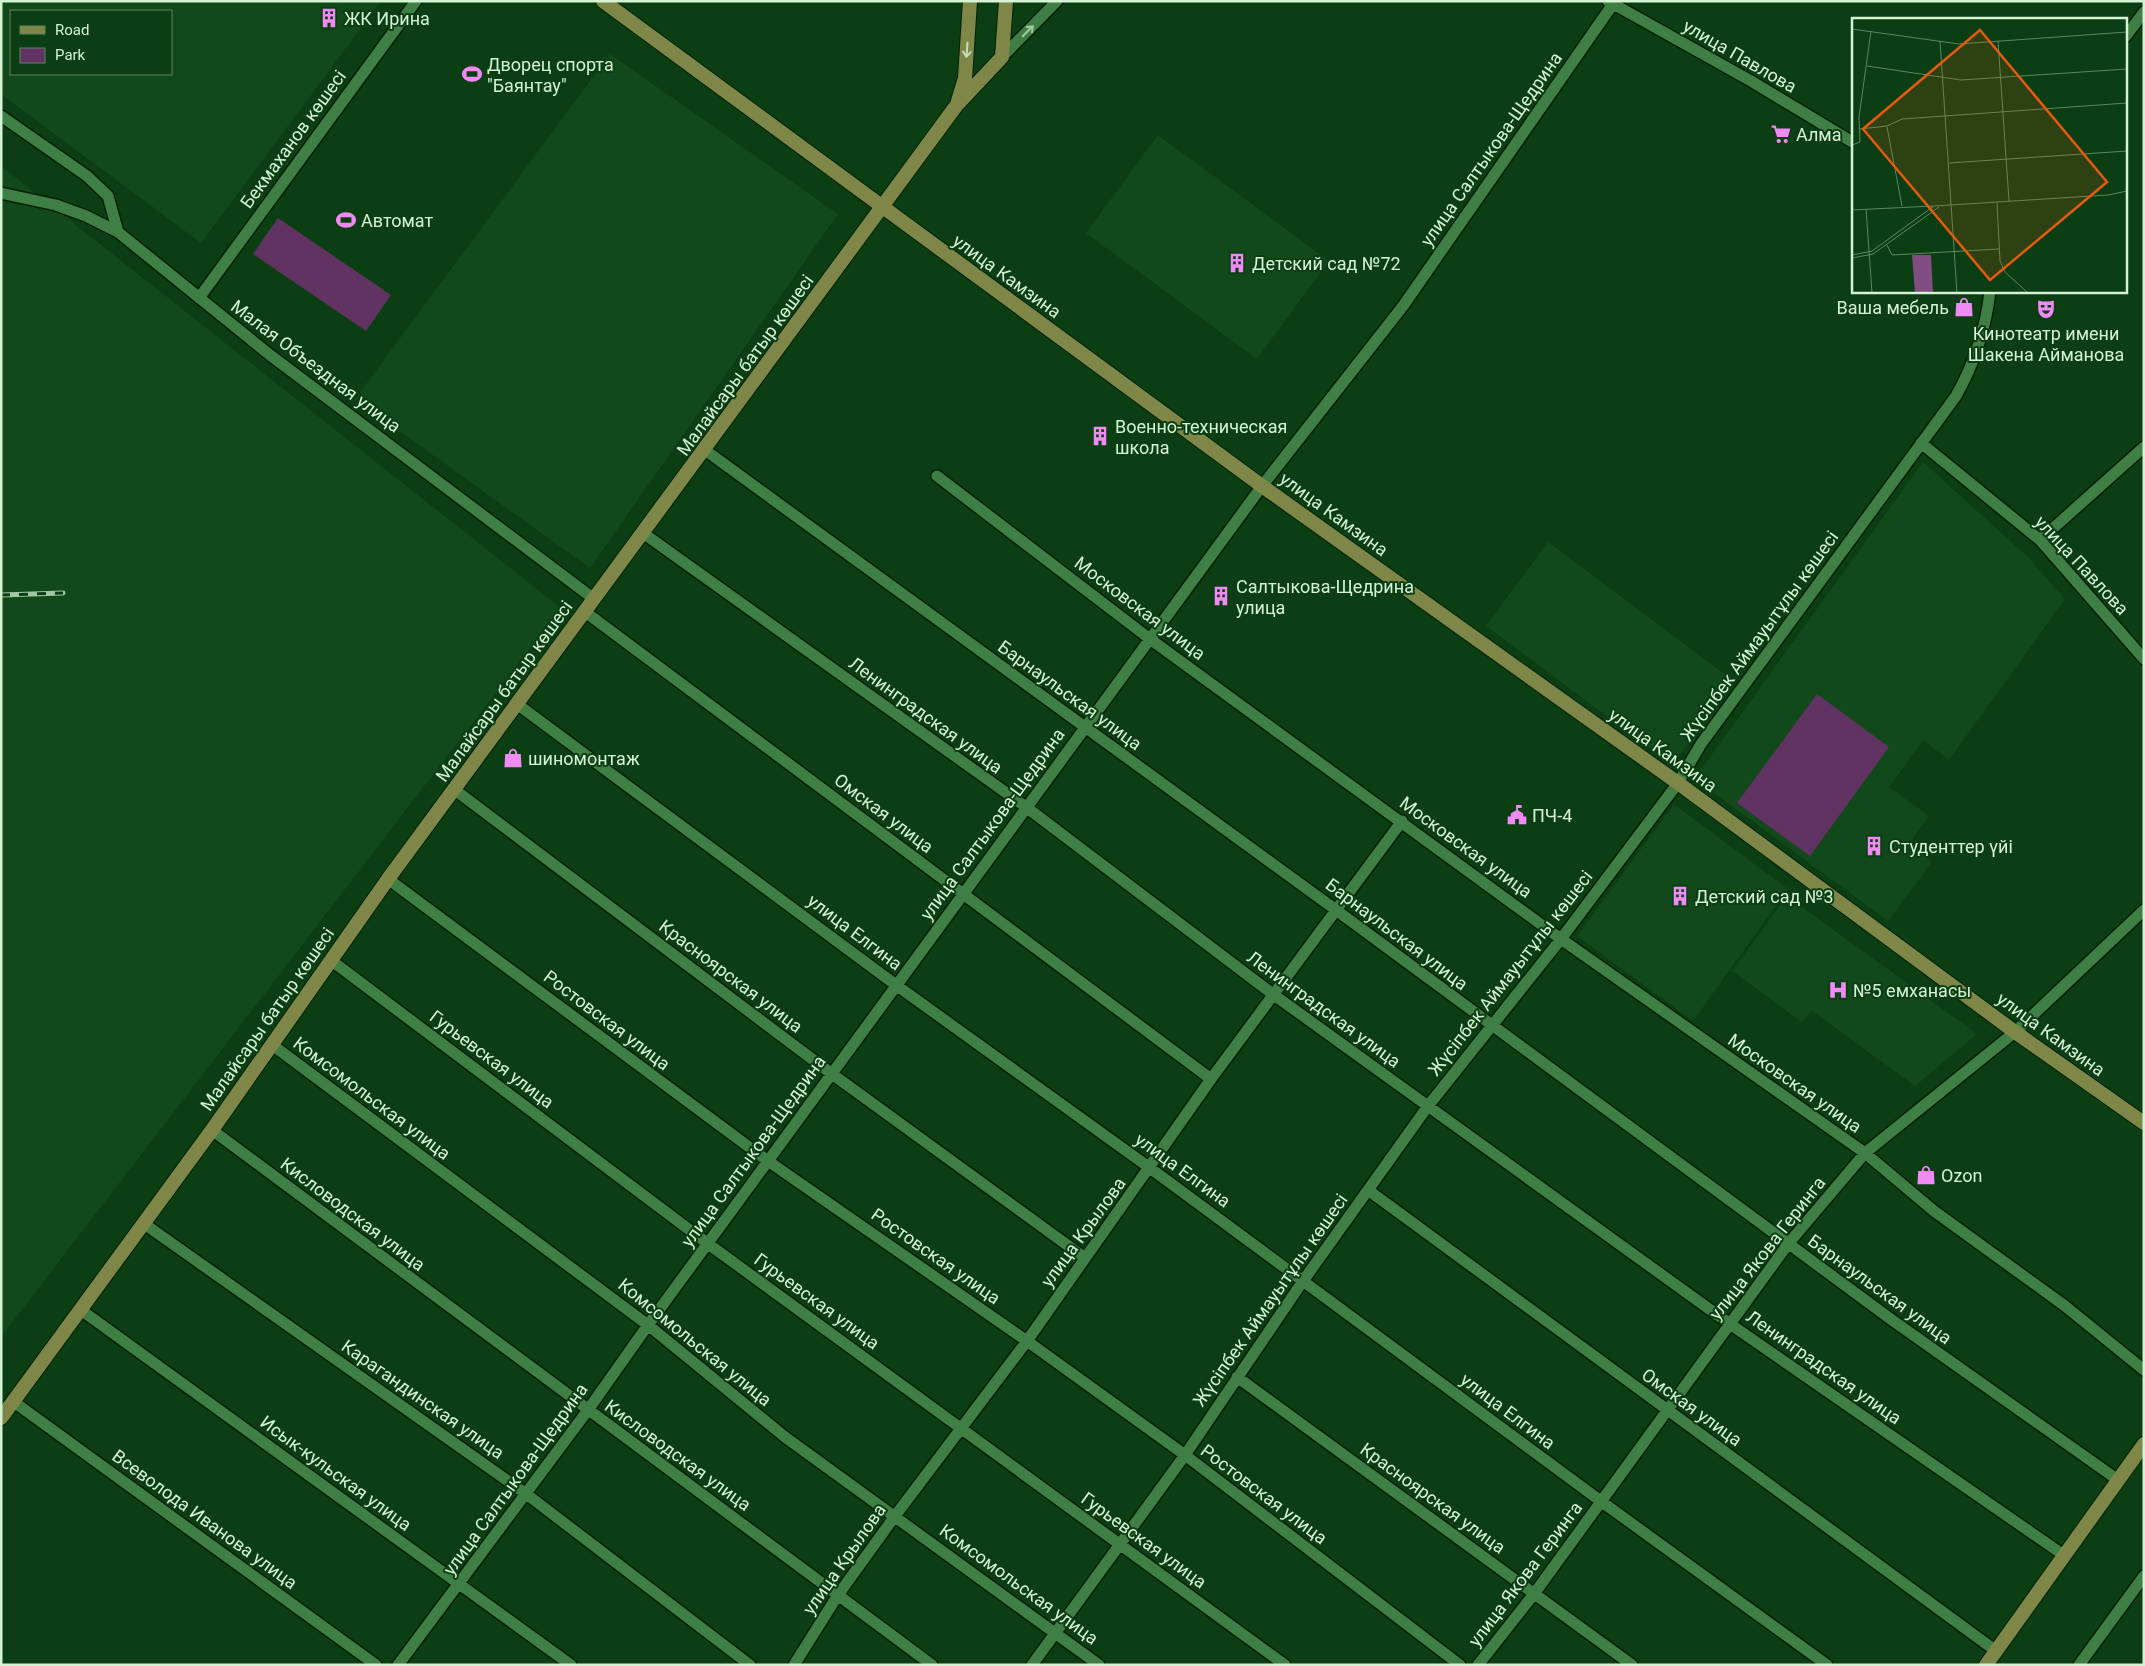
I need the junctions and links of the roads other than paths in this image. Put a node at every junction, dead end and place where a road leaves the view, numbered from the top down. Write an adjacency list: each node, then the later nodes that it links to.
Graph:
1 (416, 1): 17 (street, Бекмаханов көшесі)
2 (603, 1): 14 (main road, улица Камзина)
3 (970, 1): 10 (main road, one-way to 10)
4 (1006, 1): 9 (main road)
5 (1057, 1): 9 (street, Малайсары батыр көшесі, one-way to 5)
6 (1611, 3): 12 (street, улица Павлова); 22 (street, улица Салтыкова-Щедрина)
7 (2144, 12): 8 (street)
8 (2128, 33)
9 (1002, 57): 10 (main road, Малайсары батыр көшесі)
10 (956, 106): 14 (main road, Малайсары батыр көшесі)
11 (1, 116): 15 (street)
12 (1852, 143)
13 (1, 193): 15 (street, Малая Объездная улица)
14 (883, 208): 20 (main road, Малайсары батыр көшесі); 22 (main road, улица Камзина)
15 (118, 232): 17 (street, Малая Объездная улица)
16 (1990, 292): 18 (street, Жүсіпбек Аймауытұлы көшесі)
17 (199, 298): 25 (street, Малая Объездная улица)
18 (1922, 443): 24 (street, улица Павлова); 31 (street, Жүсіпбек Аймауытұлы көшесі)
19 (2144, 447): 24 (street)
20 (705, 450): 23 (main road, Малайсары батыр көшесі); 30 (street, Барнаульская улица)
21 (937, 476): 27 (street, Московская улица)
22 (1262, 486): 27 (street, улица Салтыкова-Щедрина); 31 (main road, улица Камзина)
23 (643, 533): 25 (main road, Малайсары батыр көшесі); 33 (street, Ленинградская улица)
24 (2040, 540): 28 (street, улица Павлова)
25 (594, 598): 26 (main road, Малайсары батыр көшесі)
26 (584, 611): 29 (main road, Малайсары батыр көшесі); 36 (street, Омская улица)
27 (1150, 639): 30 (street, улица Салтыкова-Щедрина); 34 (street, Московская улица)
28 (2144, 659)
29 (518, 704): 32 (main road, Малайсары батыр көшесі); 41 (street, улица Елгина)
30 (1085, 727): 33 (street, улица Салтыкова-Щедрина); 37 (street, Барнаульская улица)
31 (1678, 783): 39 (street, Жүсіпбек Аймауытұлы көшесі); 44 (main road, улица Камзина)
32 (455, 790): 35 (main road, Малайсары батыр көшесі); 46 (street, Красноярская улица)
33 (1026, 807): 36 (street, улица Салтыкова-Щедрина); 42 (street, Ленинградская улица)
34 (1402, 821): 37 (street, улица Крылова); 39 (street, Московская улица)
35 (388, 880): 40 (main road, Малайсары батыр көшесі); 52 (street, Ростовская улица)
36 (963, 894): 41 (street, улица Салтыкова-Щедрина); 47 (street, Омская улица)
37 (1336, 910): 42 (street, улица Крылова); 43 (street, Барнаульская улица)
38 (2144, 910): 44 (street, улица Якова Геринга)
39 (1561, 939): 43 (street, Жүсіпбек Аймауытұлы көшесі); 51 (street, Московская улица)
40 (332, 962): 45 (main road, Малайсары батыр көшесі); 56 (street, Гурьевская улица)
41 (896, 985): 46 (street, улица Салтыкова-Щедрина); 53 (street, улица Елгина)
42 (1274, 995): 47 (street, улица Крылова); 48 (street, Ленинградская улица)
43 (1491, 1026): 48 (street, Жүсіпбек Аймауытұлы көшесі); 57 (street, Барнаульская улица)
44 (2015, 1032): 49 (main road, улица Камзина); 51 (street, улица Якова Геринга)
45 (271, 1044): 50 (main road, Малайсары батыр көшесі); 62 (street, Комсомольская улица)
46 (832, 1074): 52 (street, улица Салтыкова-Щедрина); 58 (street, Красноярская улица)
47 (1211, 1079): 53 (street, улица Крылова)
48 (1428, 1106): 54 (street, Жүсіпбек Аймауытұлы көшесі); 61 (street, Ленинградская улица)
49 (2144, 1123)
50 (212, 1130): 55 (main road, Малайсары батыр көшесі); 67 (street, Кисловодская улица)
51 (1865, 1154): 57 (street, улица Якова Геринга); 64 (street, Московская улица)
52 (768, 1161): 56 (street, улица Салтыкова-Щедрина); 63 (street, Ростовская улица)
53 (1150, 1168): 58 (street, улица Крылова); 59 (street, улица Елгина)
54 (1368, 1190): 59 (street, Жүсіпбек Аймауытұлы көшесі); 68 (street, Омская улица)
55 (143, 1223): 60 (main road, Малайсары батыр көшесі); 74 (street, Карагандинская улица)
56 (707, 1243): 62 (street, улица Салтыкова-Щедрина); 70 (street, Гурьевская улица)
57 (1788, 1244): 61 (street, улица Якова Геринга); 73 (street, Барнаульская улица)
58 (1085, 1258): 63 (street, улица Крылова)
59 (1303, 1281): 65 (street, Жүсіпбек Аймауытұлы көшесі); 75 (street, улица Елгина)
60 (81, 1310): 66 (main road, Малайсары батыр көшесі); 80 (street, Исык-кульская улица)
61 (1730, 1324): 68 (street, улица Якова Геринга); 78 (street, Ленинградская улица)
62 (648, 1325): 67 (street, улица Салтыкова-Щедрина); 76 (street, Комсомольская улица)
63 (1027, 1341): 70 (street, улица Крылова); 72 (street, Ростовская улица)
64 (2144, 1370)
65 (1238, 1377): 72 (street, Жүсіпбек Аймауытұлы көшесі); 81 (street, Красноярская улица)
66 (14, 1402): 69 (main road, Малайсары батыр көшесі); 85 (street, Всеволода Иванова улица)
67 (588, 1410): 74 (street, улица Салтыкова-Щедрина); 82 (street, Кисловодская улица)
68 (1668, 1410): 75 (street, улица Якова Геринга); 84 (street, Омская улица)
69 (1, 1418)
70 (962, 1428): 76 (street, улица Крылова); 77 (street, Гурьевская улица)
71 (2144, 1444): 73 (main road)
72 (1184, 1455): 77 (street, Жүсіпбек Аймауытұлы көшесі); 94 (street, Ростовская улица)
73 (2118, 1480): 78 (main road)
74 (525, 1492): 80 (street, улица Салтыкова-Щедрина); 88 (street, Карагандинская улица)
75 (1602, 1502): 81 (street, улица Якова Геринга); 97 (street, улица Елгина)
76 (894, 1516): 82 (street, улица Крылова); 83 (street, Комсомольская улица)
77 (1121, 1544): 83 (street, Жүсіпбек Аймауытұлы көшесі); 93 (street, Гурьевская улица)
78 (2066, 1556): 84 (main road)
79 (2144, 1576): 99 (street)
80 (459, 1583): 86 (street, улица Салтыкова-Щедрина); 87 (street, Исык-кульская улица)
81 (1534, 1594): 95 (street, улица Якова Геринга); 96 (street, Красноярская улица)
82 (838, 1595): 89 (street, улица Крылова); 90 (street, Кисловодская улица)
83 (1055, 1633): 91 (street, Жүсіпбек Аймауытұлы көшесі); 92 (street, Комсомольская улица)
84 (1996, 1651): 98 (main road)
85 (376, 1665)
86 (398, 1665)
87 (571, 1665)
88 (750, 1665)
89 (794, 1665)
90 (932, 1665)
91 (1032, 1665)
92 (1099, 1665)
93 (1285, 1665)
94 (1460, 1665)
95 (1478, 1665)
96 (1632, 1665)
97 (1827, 1665)
98 (1986, 1665)
99 (2079, 1665)

